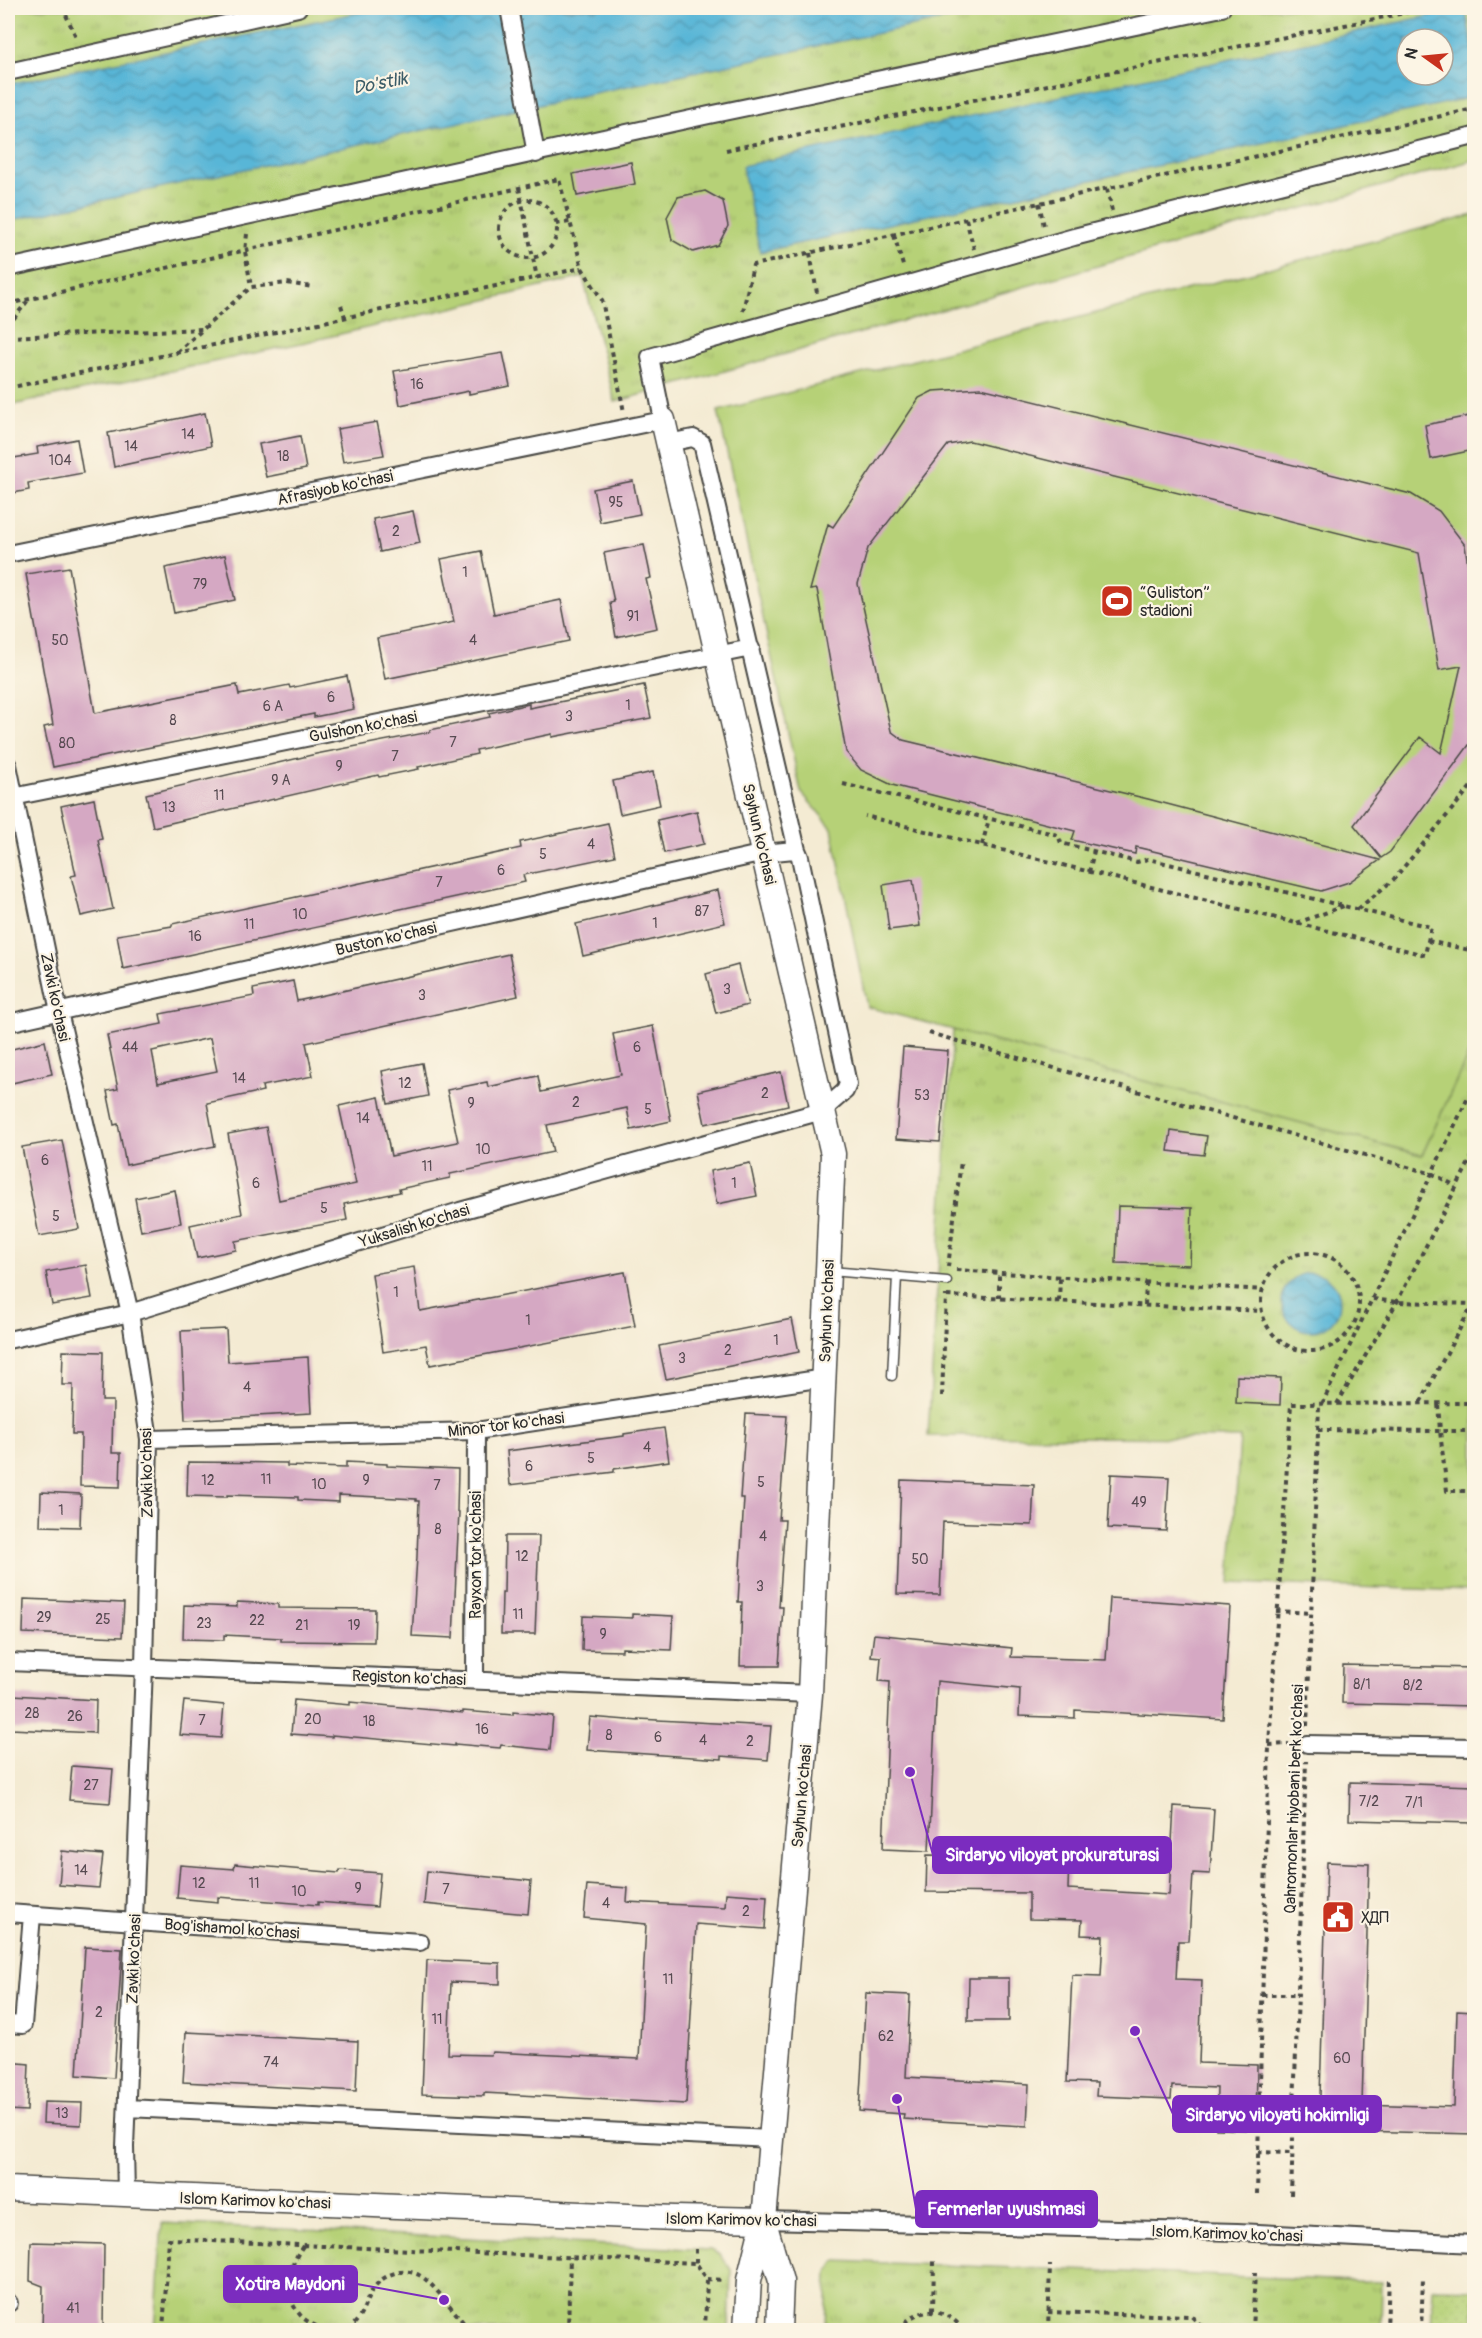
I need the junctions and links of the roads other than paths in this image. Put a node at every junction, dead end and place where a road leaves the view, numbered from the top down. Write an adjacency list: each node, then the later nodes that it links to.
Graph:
1 (298, 8): 4 (street)
2 (509, 8): 6 (street)
3 (1222, 8): 6 (street)
4 (8, 72)
5 (1474, 136): 8 (street)
6 (536, 154): 7 (street)
7 (8, 268)
8 (663, 420): 9 (street, Sayhun ko'chasi); 10 (street, Afrasiyob ko'chasi)
9 (668, 443): 11 (street); 12 (street, Sayhun ko'chasi)
10 (8, 554)
11 (751, 648): 12 (street, Gulshon ko'chasi); 15 (street)
12 (717, 654): 14 (street, Gulshon ko'chasi); 16 (street, Sayhun ko'chasi)
13 (8, 765): 14 (street, Zavki ko'chasi)
14 (11, 798): 17 (street, Zavki ko'chasi)
15 (797, 850): 16 (street, Buston ko'chasi); 19 (street)
16 (764, 853): 17 (street, Buston ko'chasi); 19 (street, Sayhun ko'chasi)
17 (59, 1012): 18 (street, Buston ko'chasi); 23 (street, Zavki ko'chasi)
18 (8, 1023)
19 (822, 1111): 20 (street, Sayhun ko'chasi); 23 (street, Yuksalish ko'chasi)
20 (828, 1271): 21 (lane); 26 (street, Sayhun ko'chasi)
21 (897, 1276): 22 (lane); 25 (lane)
22 (947, 1281)
23 (130, 1313): 24 (street, Yuksalish ko'chasi); 28 (street, Zavki ko'chasi)
24 (8, 1340)
25 (892, 1376)
26 (824, 1378): 27 (street, Minor tor ko'chasi); 32 (street, Sayhun ko'chasi)
27 (476, 1431): 28 (street, Minor tor ko'chasi); 31 (street, Rayxon tor ko'chasi)
28 (149, 1439): 30 (street, Zavki ko'chasi)
29 (8, 1662): 30 (street, Registon ko'chasi)
30 (144, 1667): 31 (street, Registon ko'chasi); 37 (street, Zavki ko'chasi)
31 (475, 1679): 32 (street, Registon ko'chasi)
32 (810, 1694): 41 (street, Sayhun ko'chasi)
33 (1307, 1744): 34 (street)
34 (1474, 1747)
35 (8, 1913): 36 (street, Bog'ishamol ko'chasi)
36 (32, 1915): 37 (street, Bog'ishamol ko'chasi); 39 (street)
37 (134, 1921): 38 (street, Bog'ishamol ko'chasi); 40 (street, Zavki ko'chasi)
38 (420, 1942)
39 (8, 2024)
40 (127, 2108): 41 (street); 43 (street, Zavki ko'chasi)
41 (771, 2139): 44 (street, Sayhun ko'chasi)
42 (8, 2189): 43 (street, Islom Karimov ko'chasi)
43 (126, 2195): 44 (street, Islom Karimov ko'chasi)
44 (764, 2220): 45 (street, Islom Karimov ko'chasi); 46 (street, Sayhun ko'chasi); 47 (street, Sayhun ko'chasi)
45 (1474, 2244)
46 (746, 2331)
47 (779, 2331)

